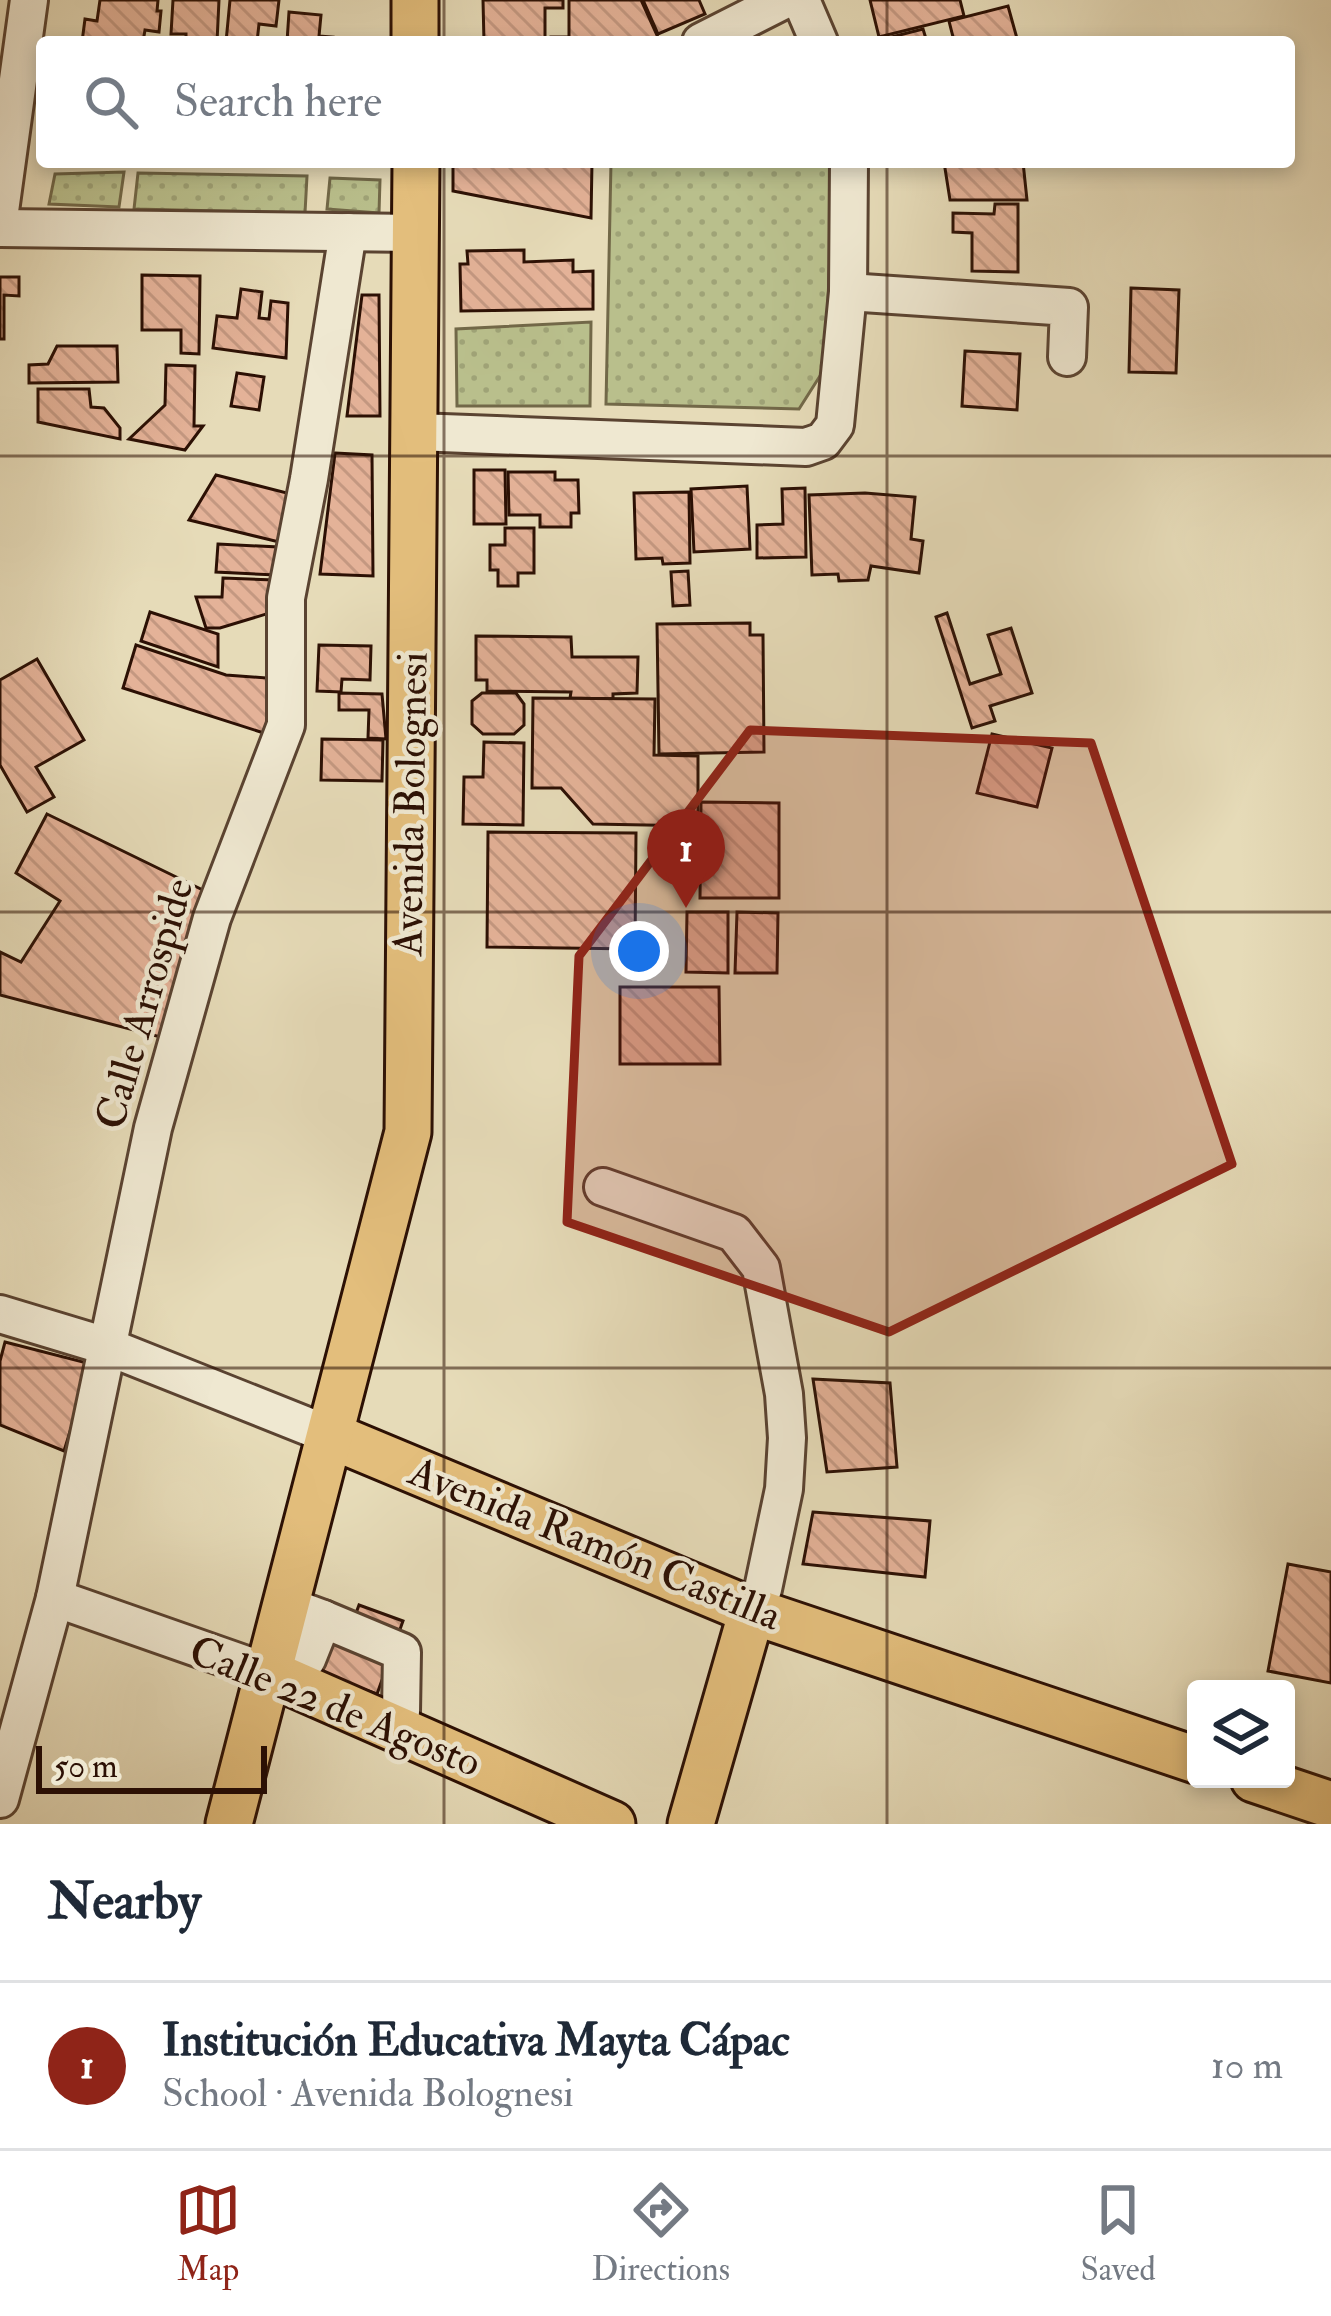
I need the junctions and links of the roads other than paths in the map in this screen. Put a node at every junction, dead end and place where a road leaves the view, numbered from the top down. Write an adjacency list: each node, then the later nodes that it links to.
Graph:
1 (29, 0): 10 (street)
2 (415, 0): 5 (main road)
3 (784, 0): 6 (street)
4 (802, 0): 7 (street)
5 (415, 36)
6 (713, 36)
7 (816, 36)
8 (416, 168): 13 (main road, Avenida Bolognesi)
9 (849, 168): 14 (street)
10 (0, 211)
11 (0, 228): 12 (street)
12 (348, 232): 13 (street); 19 (street, Calle Arrospide)
13 (416, 233): 16 (main road, Avenida Bolognesi)
14 (848, 292): 15 (street); 16 (street)
15 (1067, 357)
16 (416, 432): 20 (main road, Avenida Bolognesi)
17 (603, 1186): 22 (street)
18 (0, 1314): 19 (street, Avenida Ramón Castilla)
19 (106, 1346): 20 (street, Avenida Ramón Castilla); 21 (street, Calle Arrospide)
20 (332, 1436): 22 (main road, Avenida Ramón Castilla); 23 (main road, Avenida Bolognesi)
21 (56, 1598): 24 (street, Calle 22 de Agosto); 25 (street, Calle Arrospide)
22 (752, 1611): 27 (main road, Avenida Ramón Castilla); 33 (main road)
23 (305, 1612): 24 (main road, Avenida Bolognesi); 26 (street)
24 (293, 1671): 26 (main road, Calle 22 de Agosto); 31 (main road, Avenida Bolognesi)
25 (15, 1685): 29 (street, Calle Arrospide)
26 (404, 1723): 32 (main road, Calle 22 de Agosto)
27 (1187, 1757)
28 (1281, 1788): 30 (main road)
29 (0, 1799)
30 (1331, 1805)
31 (229, 1824)
32 (612, 1824)
33 (691, 1824)

